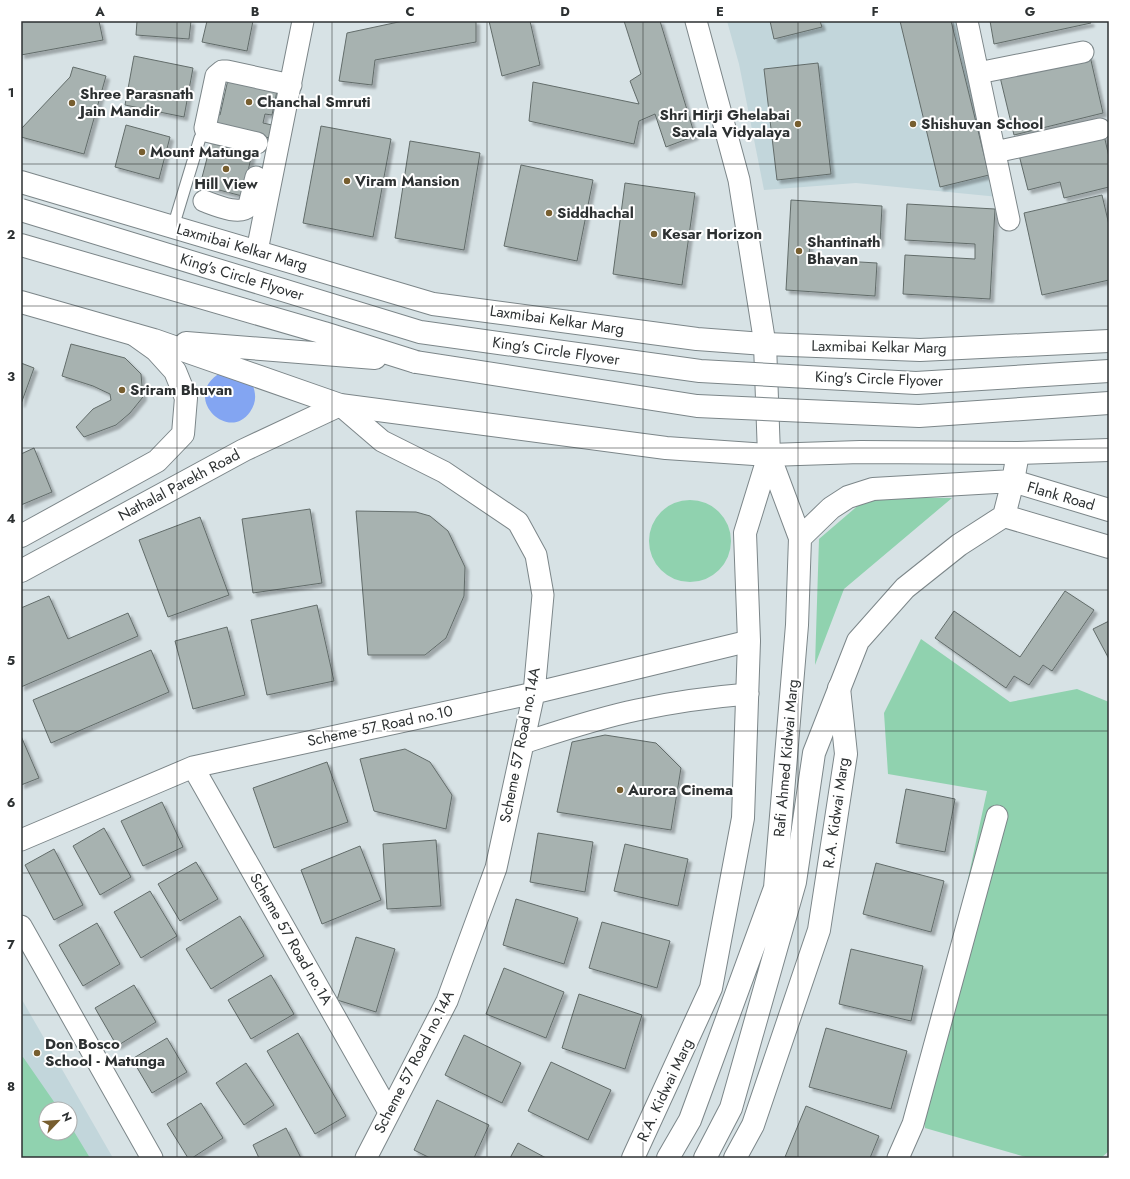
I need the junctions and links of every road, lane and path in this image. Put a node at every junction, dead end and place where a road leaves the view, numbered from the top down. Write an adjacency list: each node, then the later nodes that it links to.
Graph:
1 (303, 21): 6 (street)
2 (696, 21): 23 (street)
3 (967, 21): 5 (street)
4 (1084, 52): 5 (street)
5 (978, 73): 10 (street)
6 (287, 84): 9 (street); 19 (street)
7 (1100, 129): 10 (street)
8 (200, 138): 17 (lane)
9 (257, 143)
10 (995, 152): 16 (street)
11 (256, 177): 14 (street)
12 (21, 182): 17 (main road, Laxmibai Kelkar Marg)
13 (204, 201): 14 (street)
14 (247, 208): 19 (street)
15 (21, 210): 25 (main road, King's Circle Flyover, bridge)
16 (1009, 220)
17 (173, 227): 19 (main road, Laxmibai Kelkar Marg)
18 (21, 245): 24 (main road, King's Circle Flyover)
19 (257, 251): 23 (main road, Laxmibai Kelkar Marg)
20 (21, 302): 21 (main road)
21 (144, 337): 24 (main road); 27 (main road); 34 (main road, Nathalal Parekh Road)
22 (1109, 341): 23 (main road, Laxmibai Kelkar Marg)
23 (765, 344): 30 (main road, Rafi Ahmed Kidwai Marg)
24 (416, 362): 26 (main road, King's Circle Flyover, bridge)
25 (1109, 370)
26 (1109, 403)
27 (340, 405): 30 (main road); 37 (main road, Nathalal Parekh Road); 40 (street, Scheme 57 Road no.14A)
28 (1109, 450): 29 (main road)
29 (1018, 453): 30 (main road); 31 (main road)
30 (770, 455): 35 (main road, Rafi Ahmed Kidwai Marg); 38 (main road, R.A. Kidwai Marg)
31 (1013, 481): 32 (main road, Flank Road); 33 (main road); 35 (main road)
32 (1109, 510)
33 (1004, 516): 36 (main road); 39 (main road, R.A. Kidwai Marg)
34 (21, 536)
35 (800, 538): 51 (main road, Rafi Ahmed Kidwai Marg)
36 (1109, 547)
37 (21, 571)
38 (749, 641): 40 (street, Scheme 57 Road no.10); 41 (main road, R.A. Kidwai Marg)
39 (839, 688): 52 (main road); 53 (main road, R.A. Kidwai Marg)
40 (534, 693): 42 (street, Scheme 57 Road no.14A); 43 (street, Scheme 57 Road no.10)
41 (748, 694): 42 (street); 50 (main road, R.A. Kidwai Marg)
42 (523, 743): 47 (street, Scheme 57 Road no.14A)
43 (193, 767): 45 (street, Scheme 57 Road no.10); 47 (street, Scheme 57 Road no.1A)
44 (998, 816): 54 (street)
45 (21, 840)
46 (21, 926): 48 (street)
47 (389, 1112): 49 (street, Scheme 57 Road no.14A)
48 (152, 1158)
49 (366, 1158)
50 (633, 1158)
51 (668, 1158)
52 (705, 1158)
53 (735, 1158)
54 (898, 1158)

